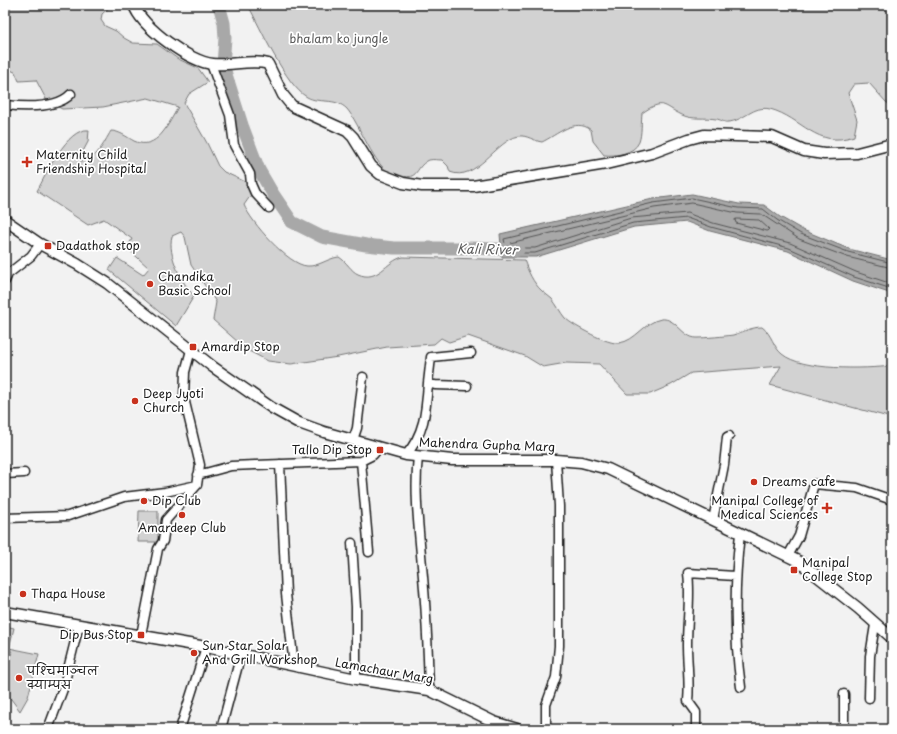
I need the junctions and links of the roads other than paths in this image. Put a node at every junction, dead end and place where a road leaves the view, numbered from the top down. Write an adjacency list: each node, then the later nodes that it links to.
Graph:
1 (134, 5): 2 (main road)
2 (215, 65): 5 (main road); 6 (street)
3 (71, 94): 4 (street)
4 (5, 105)
5 (892, 144)
6 (269, 208)
7 (5, 220): 8 (main road, Mahendra Gupha Marg)
8 (40, 244): 9 (street); 10 (main road, Mahendra Gupha Marg)
9 (5, 281)
10 (191, 350): 16 (main road, Mahendra Gupha Marg); 25 (street)
11 (471, 353): 13 (street)
12 (363, 378): 16 (street)
13 (428, 383): 14 (street); 18 (street)
14 (467, 386)
15 (729, 436): 29 (street)
16 (352, 440): 17 (main road, Mahendra Gupha Marg)
17 (379, 448): 18 (main road, Mahendra Gupha Marg); 21 (street)
18 (406, 455): 19 (main road, Mahendra Gupha Marg)
19 (418, 456): 20 (main road, Mahendra Gupha Marg); 45 (street)
20 (556, 460): 29 (main road, Mahendra Gupha Marg); 52 (street)
21 (361, 461): 22 (street); 32 (street)
22 (280, 464): 25 (street); 42 (street)
23 (24, 473): 24 (street)
24 (5, 474)
25 (198, 475): 26 (street)
26 (197, 485): 28 (street); 38 (street)
27 (892, 500): 33 (street)
28 (5, 518)
29 (712, 520): 30 (main road, Mahendra Gupha Marg)
30 (740, 534): 33 (main road, Mahendra Gupha Marg); 34 (street)
31 (352, 543): 43 (street)
32 (369, 552)
33 (788, 556): 37 (main road, Mahendra Gupha Marg)
34 (735, 576): 44 (street); 53 (street)
35 (5, 612): 36 (main road, Lamachaur Marg)
36 (79, 625): 38 (main road, Lamachaur Marg); 48 (street)
37 (875, 625): 39 (main road, Mahendra Gupha Marg); 47 (street)
38 (141, 635): 40 (main road, Lamachaur Marg)
39 (892, 638)
40 (206, 647): 41 (main road, Lamachaur Marg); 49 (street)
41 (241, 654): 42 (main road, Lamachaur Marg); 50 (street)
42 (294, 666): 43 (main road, Lamachaur Marg)
43 (356, 679): 45 (main road, Lamachaur Marg)
44 (741, 687)
45 (429, 690): 51 (main road, Lamachaur Marg)
46 (844, 694): 54 (street)
47 (869, 698)
48 (48, 729)
49 (180, 729)
50 (221, 729)
51 (517, 729)
52 (546, 729)
53 (696, 729)
54 (844, 729)

